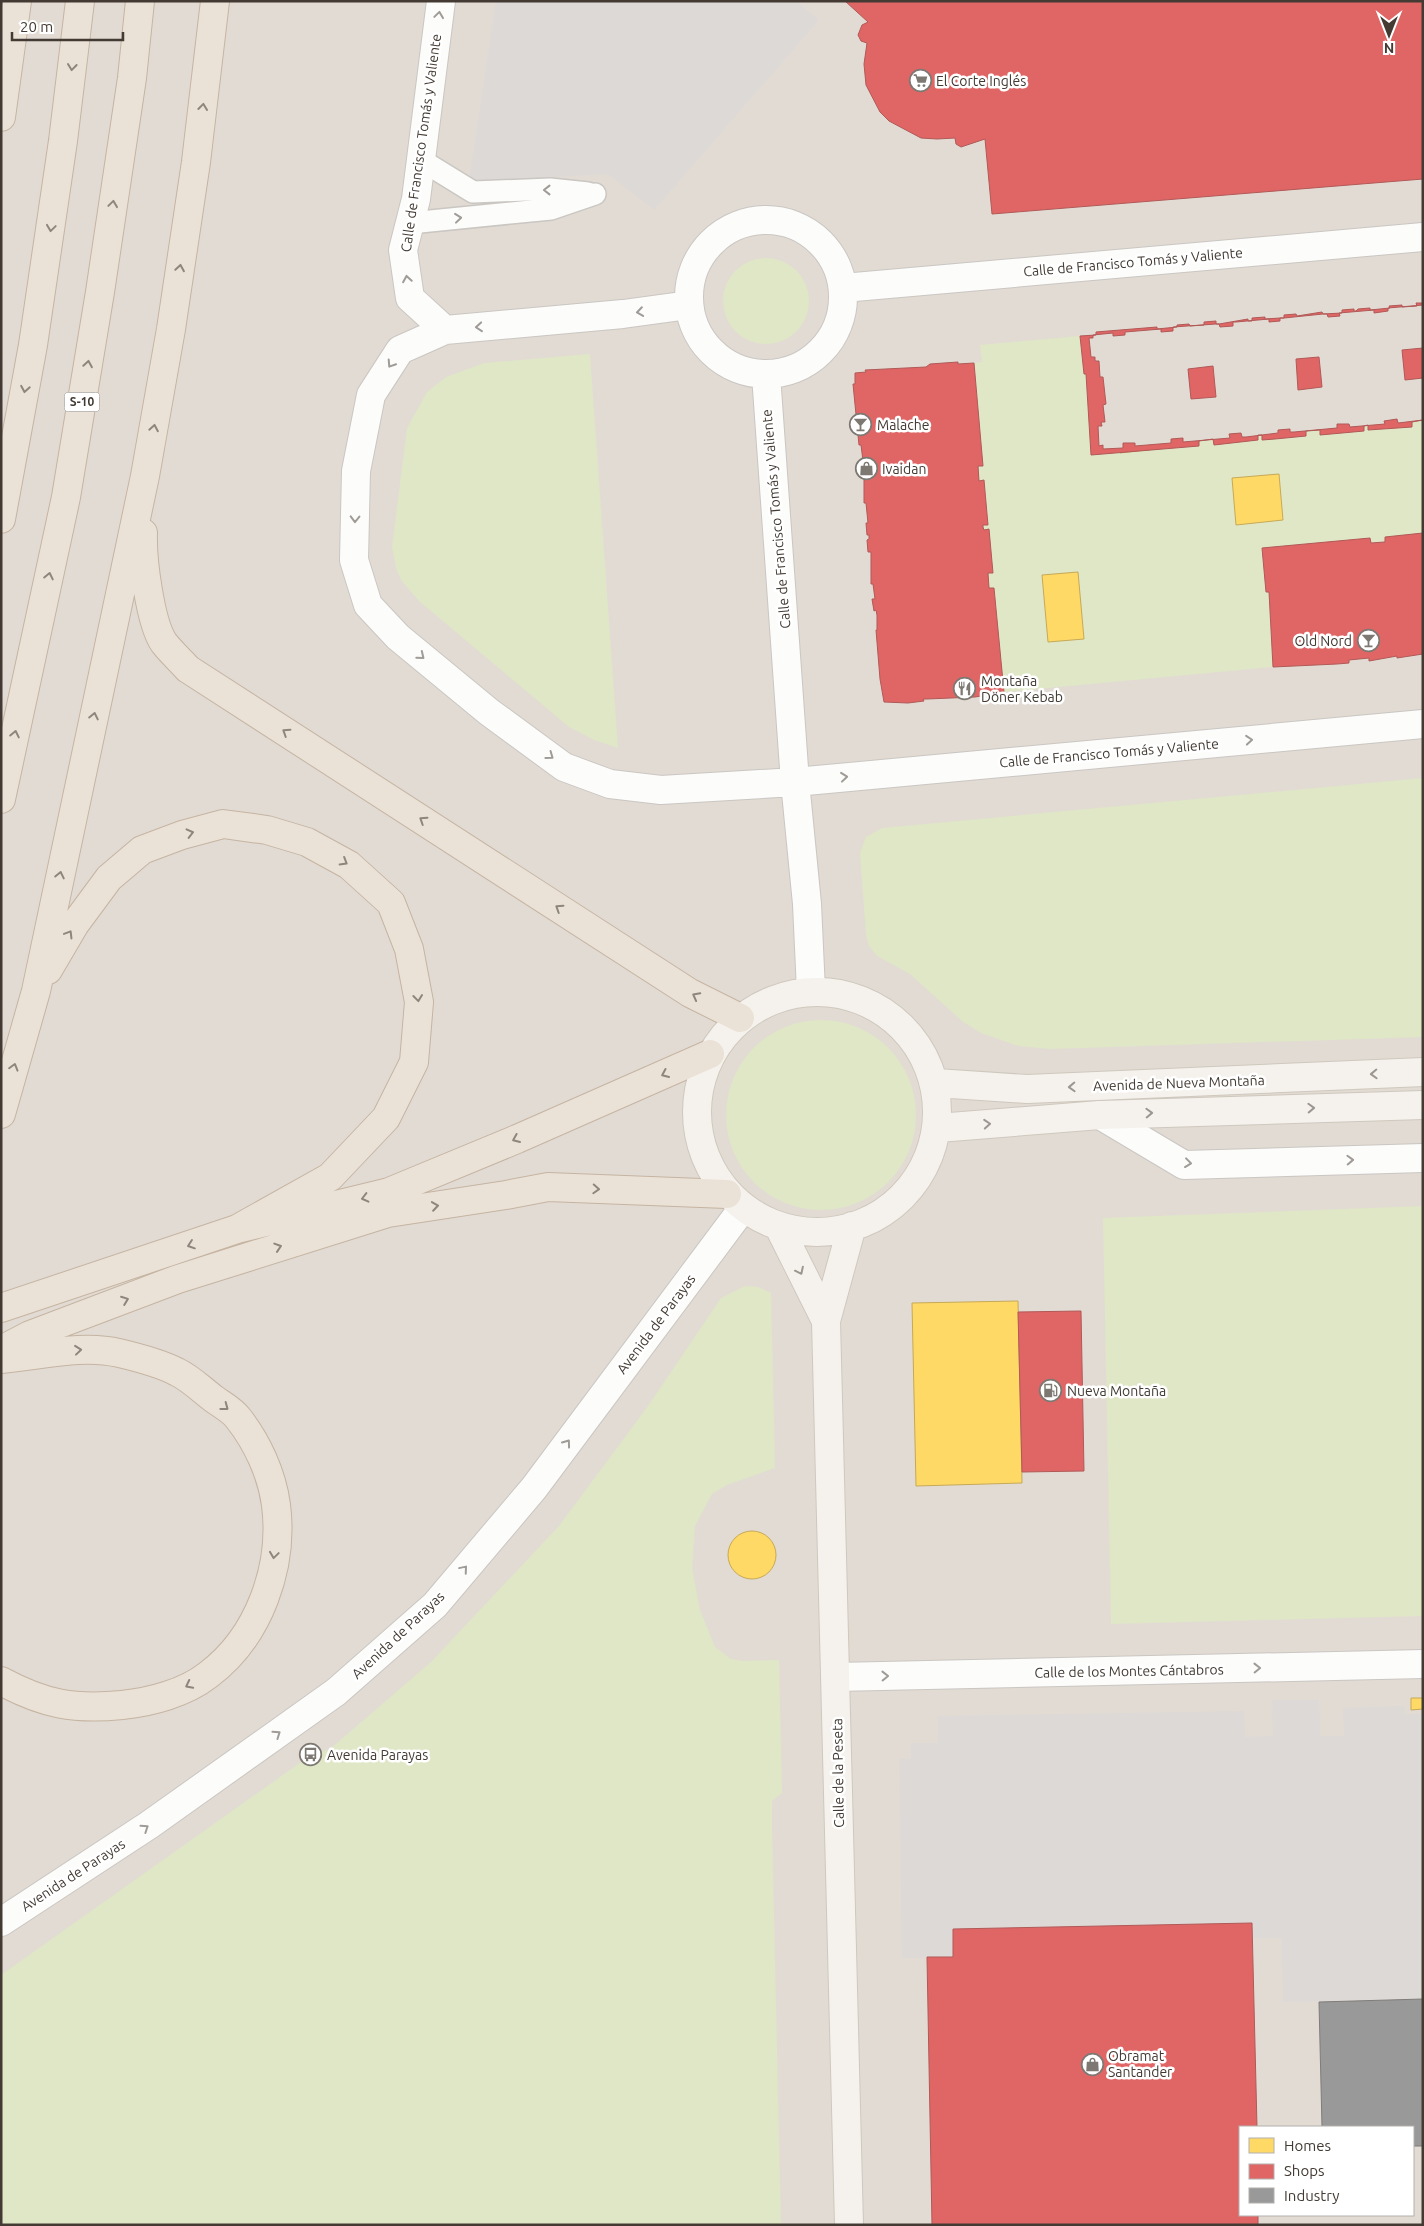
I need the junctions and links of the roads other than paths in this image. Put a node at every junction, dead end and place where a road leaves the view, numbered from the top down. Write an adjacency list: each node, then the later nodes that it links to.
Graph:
1 (4, 1): 7 (highway)
2 (17, 1): 8 (highway)
3 (80, 1): 17 (highway, one-way to 17)
4 (140, 1): 20 (highway, S-10, one-way to 4)
5 (215, 1): 16 (highway, one-way to 5)
6 (441, 1): 9 (street, Calle de Francisco Tomás y Valiente, one-way to 6)
7 (1, 13)
8 (1, 118)
9 (421, 160): 10 (street, Calle de Francisco Tomás y Valiente); 10 (lane, one-way to 9)
10 (410, 223): 14 (street, Calle de Francisco Tomás y Valiente, one-way to 10)
11 (1423, 237): 12 (street, Calle de Francisco Tomás y Valiente)
12 (843, 288): 13 (street); 15 (street)
13 (689, 305): 14 (street, Calle de Francisco Tomás y Valiente, one-way to 14); 15 (street)
14 (445, 330): 19 (street, Calle de Francisco Tomás y Valiente, one-way to 19)
15 (766, 375): 19 (street, Calle de Francisco Tomás y Valiente)
16 (145, 476): 21 (highway, one-way to 16); 23 (highway, one-way to 16)
17 (1, 519)
18 (1423, 724): 19 (street, Calle de Francisco Tomás y Valiente, one-way to 18)
19 (795, 782): 22 (street, Calle de Francisco Tomás y Valiente)
20 (1, 799)
21 (36, 991): 28 (highway, one-way to 21); 35 (highway, one-way to 35)
22 (811, 991): 23 (main road); 26 (main road)
23 (740, 1018): 24 (main road)
24 (710, 1054): 32 (main road); 35 (highway, one-way to 35)
25 (1423, 1072): 26 (main road, Avenida de Nueva Montaña, one-way to 26)
26 (936, 1083): 30 (main road)
27 (1423, 1105): 29 (main road, Avenida de Nueva Montaña, one-way to 27)
28 (1, 1114)
29 (1100, 1115): 30 (main road, Avenida de Nueva Montaña, one-way to 29); 31 (street, Avenida de Nueva Montaña, one-way to 31)
30 (938, 1128): 33 (main road)
31 (1423, 1158)
32 (735, 1201): 34 (main road); 38 (highway, one-way to 32); 44 (street, Avenida de Parayas, one-way to 32)
33 (852, 1226): 34 (main road); 37 (main road, Calle de la Peseta)
34 (779, 1228): 37 (main road, Calle de la Peseta, one-way to 37)
35 (237, 1229): 36 (highway, one-way to 36)
36 (1, 1308)
37 (826, 1320): 42 (main road, Calle de la Peseta)
38 (30, 1346): 39 (highway); 40 (highway); 43 (highway, one-way to 43)
39 (1, 1350)
40 (1, 1359)
41 (1423, 1664): 42 (street, Calle de los Montes Cántabros, one-way to 41)
42 (836, 1677): 45 (main road, Calle de la Peseta)
43 (1, 1681)
44 (1, 1922)
45 (849, 2225)

